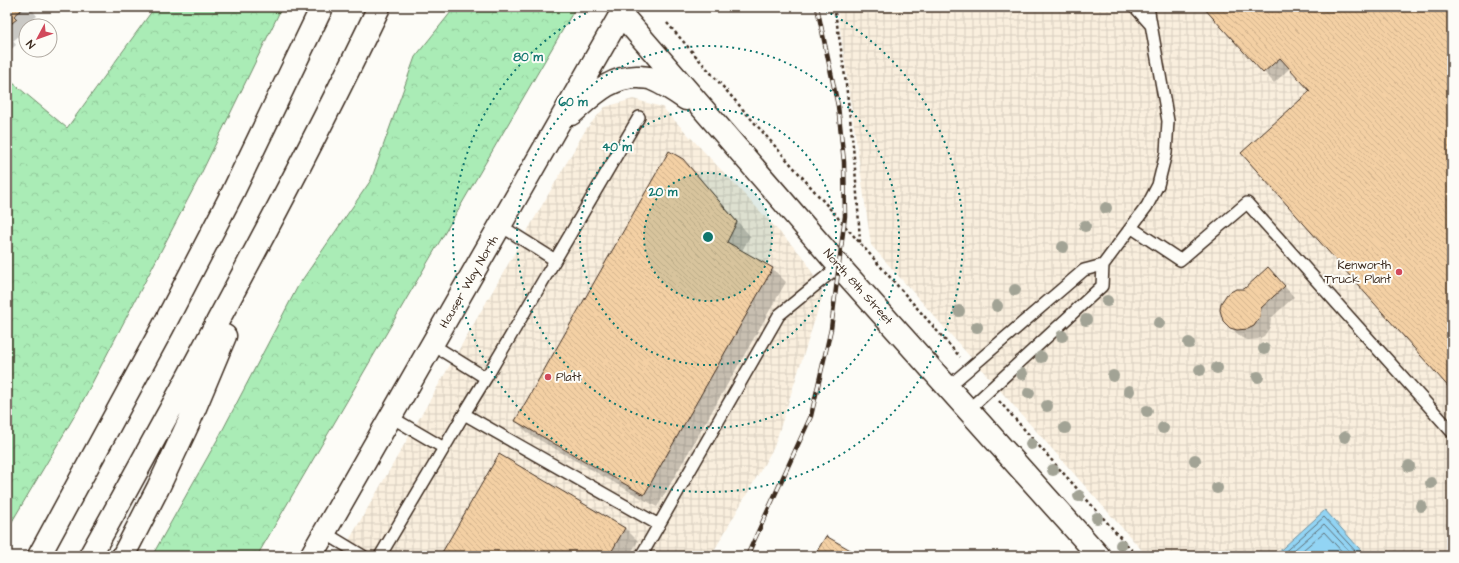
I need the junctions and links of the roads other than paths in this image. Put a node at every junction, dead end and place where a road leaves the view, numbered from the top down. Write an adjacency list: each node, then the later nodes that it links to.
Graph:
1 (322, 7): 26 (main road)
2 (379, 7): 10 (main road)
3 (1135, 7): 6 (lane)
4 (1148, 7): 6 (lane)
5 (623, 11): 7 (main road, North 8th Street); 9 (main road, Houser Way North)
6 (1152, 25): 12 (lane)
7 (709, 116): 9 (main road); 15 (main road, North 8th Street)
8 (639, 117): 13 (lane)
9 (560, 124): 11 (main road, Houser Way North)
10 (273, 218): 27 (main road); 28 (main road)
11 (501, 226): 13 (lane); 16 (main road, Houser Way North)
12 (1132, 228): 14 (lane); 22 (lane)
13 (555, 260): 17 (lane)
14 (1103, 265): 18 (lane); 19 (lane)
15 (839, 266): 18 (main road, North 8th Street); 24 (lane)
16 (432, 345): 17 (lane); 21 (main road, Houser Way North)
17 (486, 378): 20 (lane)
18 (948, 387): 19 (main road, North 8th Street)
19 (968, 410): 33 (main road, North 8th Street)
20 (464, 414): 23 (lane); 24 (lane)
21 (391, 417): 23 (lane); 25 (main road, Houser Way North)
22 (1452, 432)
23 (444, 448): 31 (lane)
24 (659, 525): 32 (lane)
25 (324, 533): 29 (main road, Houser Way North); 30 (lane)
26 (39, 556)
27 (90, 556)
28 (123, 556)
29 (311, 556)
30 (363, 556)
31 (380, 556)
32 (641, 556)
33 (1099, 556)

